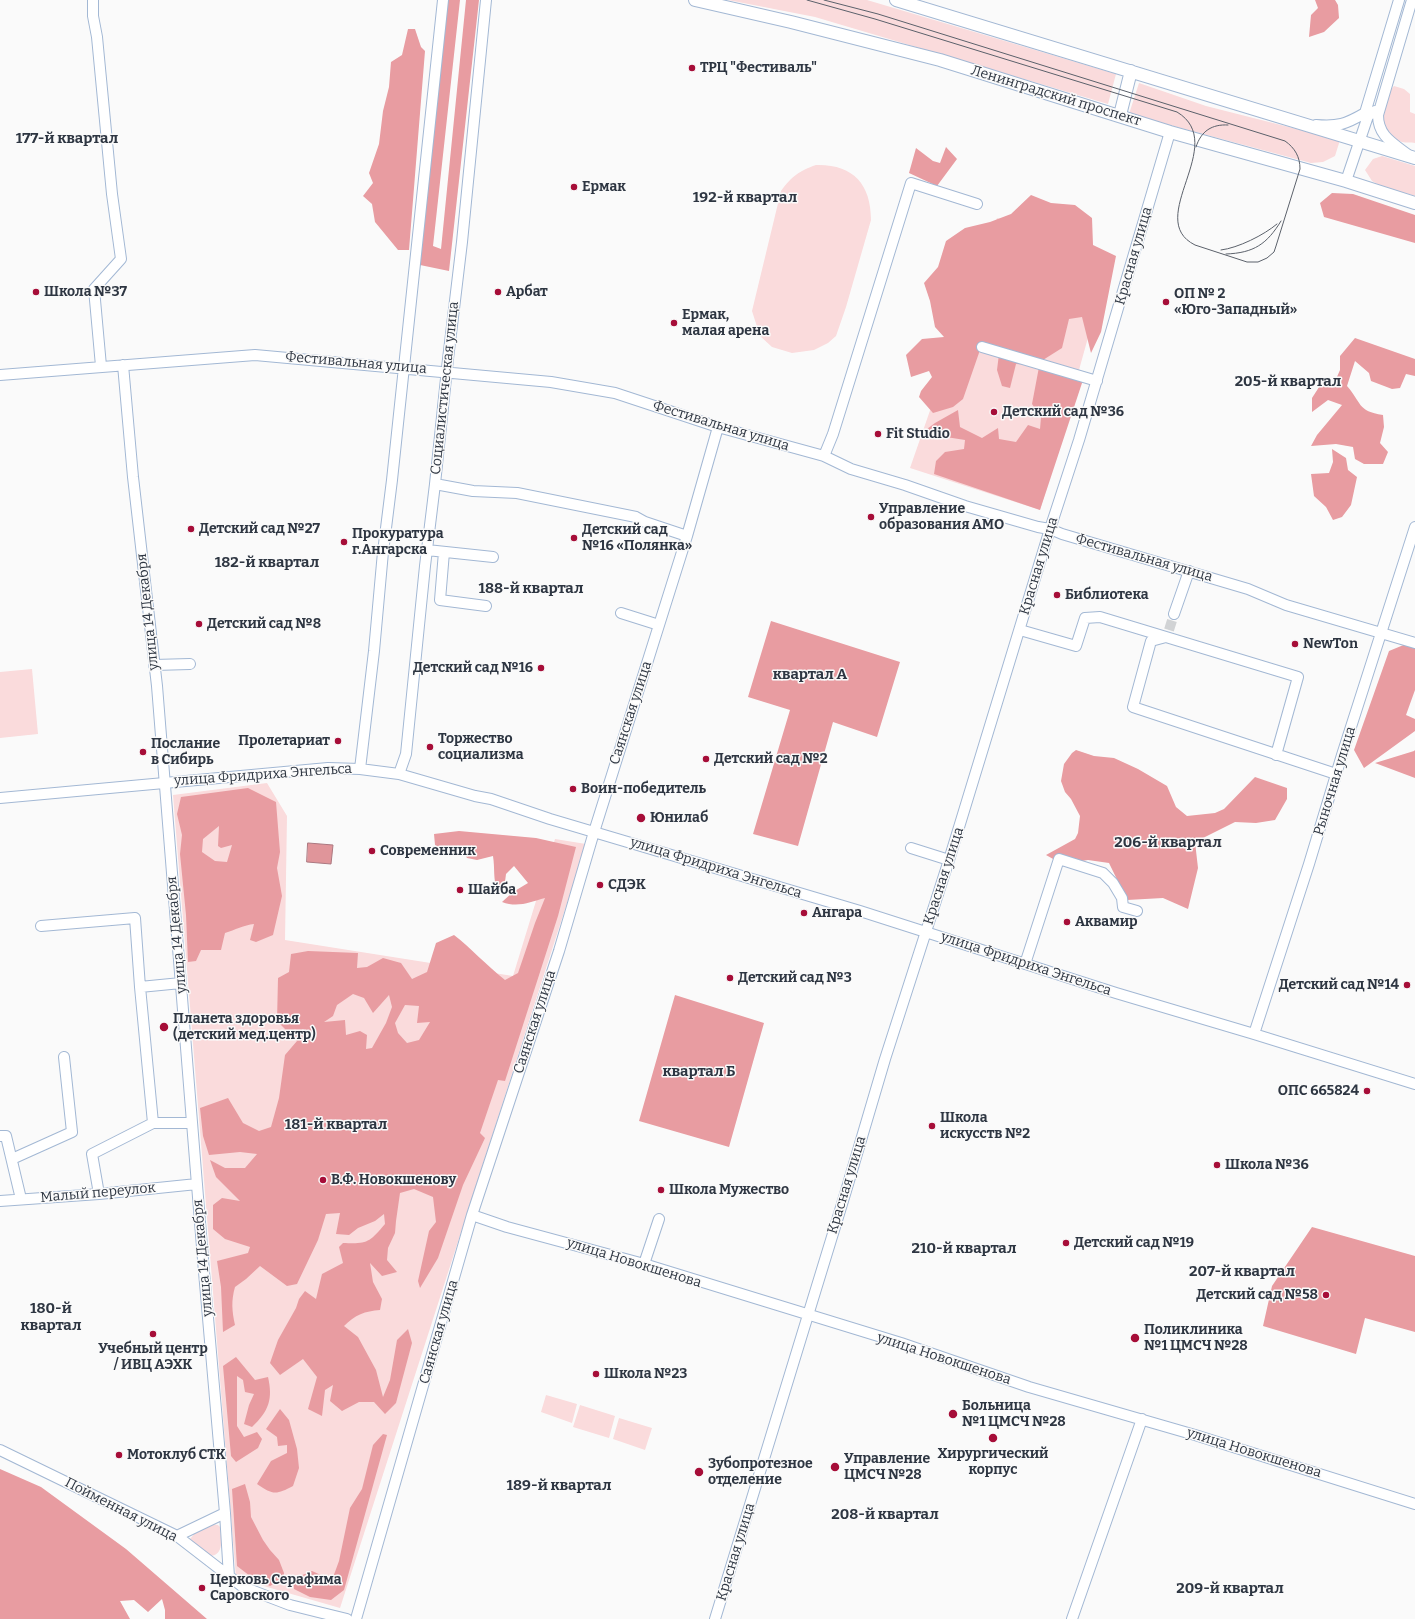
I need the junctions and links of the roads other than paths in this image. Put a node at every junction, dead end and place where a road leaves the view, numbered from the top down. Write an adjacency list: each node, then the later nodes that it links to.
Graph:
1 (93, 0): 21 (street)
2 (443, 0): 22 (street)
3 (486, 0): 23 (street, Социалистическая улица)
4 (694, 0): 11 (main road, Ленинградский проспект)
5 (896, 0): 8 (main road)
6 (1399, 0): 10 (street)
7 (1412, 0): 9 (street)
8 (1131, 71): 11 (main road); 12 (main road)
9 (1380, 107): 10 (street); 15 (street)
10 (1366, 114): 12 (street); 14 (street)
11 (1120, 115): 13 (main road, Ленинградский проспект)
12 (1304, 124): 14 (main road)
13 (1170, 132): 16 (main road, Ленинградский проспект); 25 (street, Красная улица)
14 (1359, 140): 15 (main road); 16 (street)
15 (1413, 157)
16 (1346, 181): 17 (main road, Ленинградский проспект)
17 (1415, 203)
18 (977, 204): 27 (street)
19 (982, 347): 25 (street)
20 (123, 365): 21 (street, Фестивальная улица); 22 (street, Фестивальная улица); 45 (street, улица 14 Декабря)
21 (101, 366): 24 (street, Фестивальная улица)
22 (404, 368): 23 (street, Фестивальная улица); 47 (street)
23 (447, 372): 26 (street, Фестивальная улица); 28 (street, Социалистическая улица)
24 (0, 375)
25 (1097, 381): 30 (street, Красная улица)
26 (718, 427): 27 (street, Фестивальная улица); 31 (street, Саянская улица)
27 (824, 456): 30 (street, Фестивальная улица)
28 (435, 484): 31 (street); 32 (street, Социалистическая улица)
29 (1415, 527): 42 (street, Рыночная улица)
30 (1050, 529): 35 (street, Фестивальная улица); 40 (street, Красная улица)
31 (687, 536): 39 (street, Саянская улица)
32 (427, 550): 33 (street); 48 (street, Социалистическая улица)
33 (444, 552): 34 (street); 36 (street)
34 (493, 557)
35 (1189, 571): 38 (street); 42 (street, Фестивальная улица)
36 (486, 606)
37 (621, 613): 39 (street)
38 (1174, 614)
39 (660, 625): 52 (street, Саянская улица)
40 (1020, 630): 41 (street); 54 (street, Красная улица)
41 (1167, 633): 46 (street); 46 (street)
42 (1382, 633): 43 (street, Фестивальная улица); 49 (street, Рыночная улица)
43 (1415, 643)
44 (190, 664): 45 (street)
45 (154, 666): 50 (street, улица 14 Декабря)
46 (1276, 754): 49 (street)
47 (360, 768): 48 (street, улица Фридриха Энгельса); 50 (street, улица Фридриха Энгельса)
48 (399, 774): 52 (street, улица Фридриха Энгельса)
49 (1336, 774): 61 (street, Рыночная улица)
50 (164, 783): 51 (street, улица Фридриха Энгельса); 59 (street, улица 14 Декабря)
51 (0, 798)
52 (594, 832): 57 (street, улица Фридриха Энгельса); 72 (street, Саянская улица)
53 (911, 848): 54 (street)
54 (949, 860): 57 (street, Красная улица)
55 (1137, 911): 58 (street)
56 (41, 926): 60 (street)
57 (926, 931): 58 (street, улица Фридриха Энгельса); 75 (street, Красная улица)
58 (1024, 964): 61 (street, улица Фридриха Энгельса)
59 (181, 983): 60 (street); 65 (street, улица 14 Декабря)
60 (140, 987): 64 (street)
61 (1254, 1034): 63 (street, улица Фридриха Энгельса)
62 (64, 1057): 67 (street)
63 (1415, 1084)
64 (153, 1123): 65 (street); 69 (street)
65 (192, 1123): 68 (street, улица 14 Декабря)
66 (0, 1136): 67 (street)
67 (12, 1159): 70 (street)
68 (197, 1184): 69 (street, Малый переулок); 79 (street, улица 14 Декабря)
69 (98, 1194): 70 (street, Малый переулок)
70 (21, 1199): 71 (street, Малый переулок)
71 (0, 1201)
72 (472, 1214): 74 (street, улица Новокшенова); 83 (street, Саянская улица)
73 (659, 1219): 74 (street)
74 (644, 1264): 75 (street, улица Новокшенова)
75 (807, 1316): 76 (street, улица Новокшенова); 84 (street, Красная улица)
76 (1142, 1419): 78 (street, улица Новокшенова); 85 (street)
77 (0, 1450): 80 (street, Пойменная улица)
78 (1415, 1504)
79 (225, 1513): 80 (street); 81 (street, улица 14 Декабря)
80 (177, 1536): 81 (street, Пойменная улица)
81 (228, 1577): 82 (street, Пойменная улица)
82 (347, 1619)
83 (356, 1619)
84 (715, 1619)
85 (1072, 1619)

